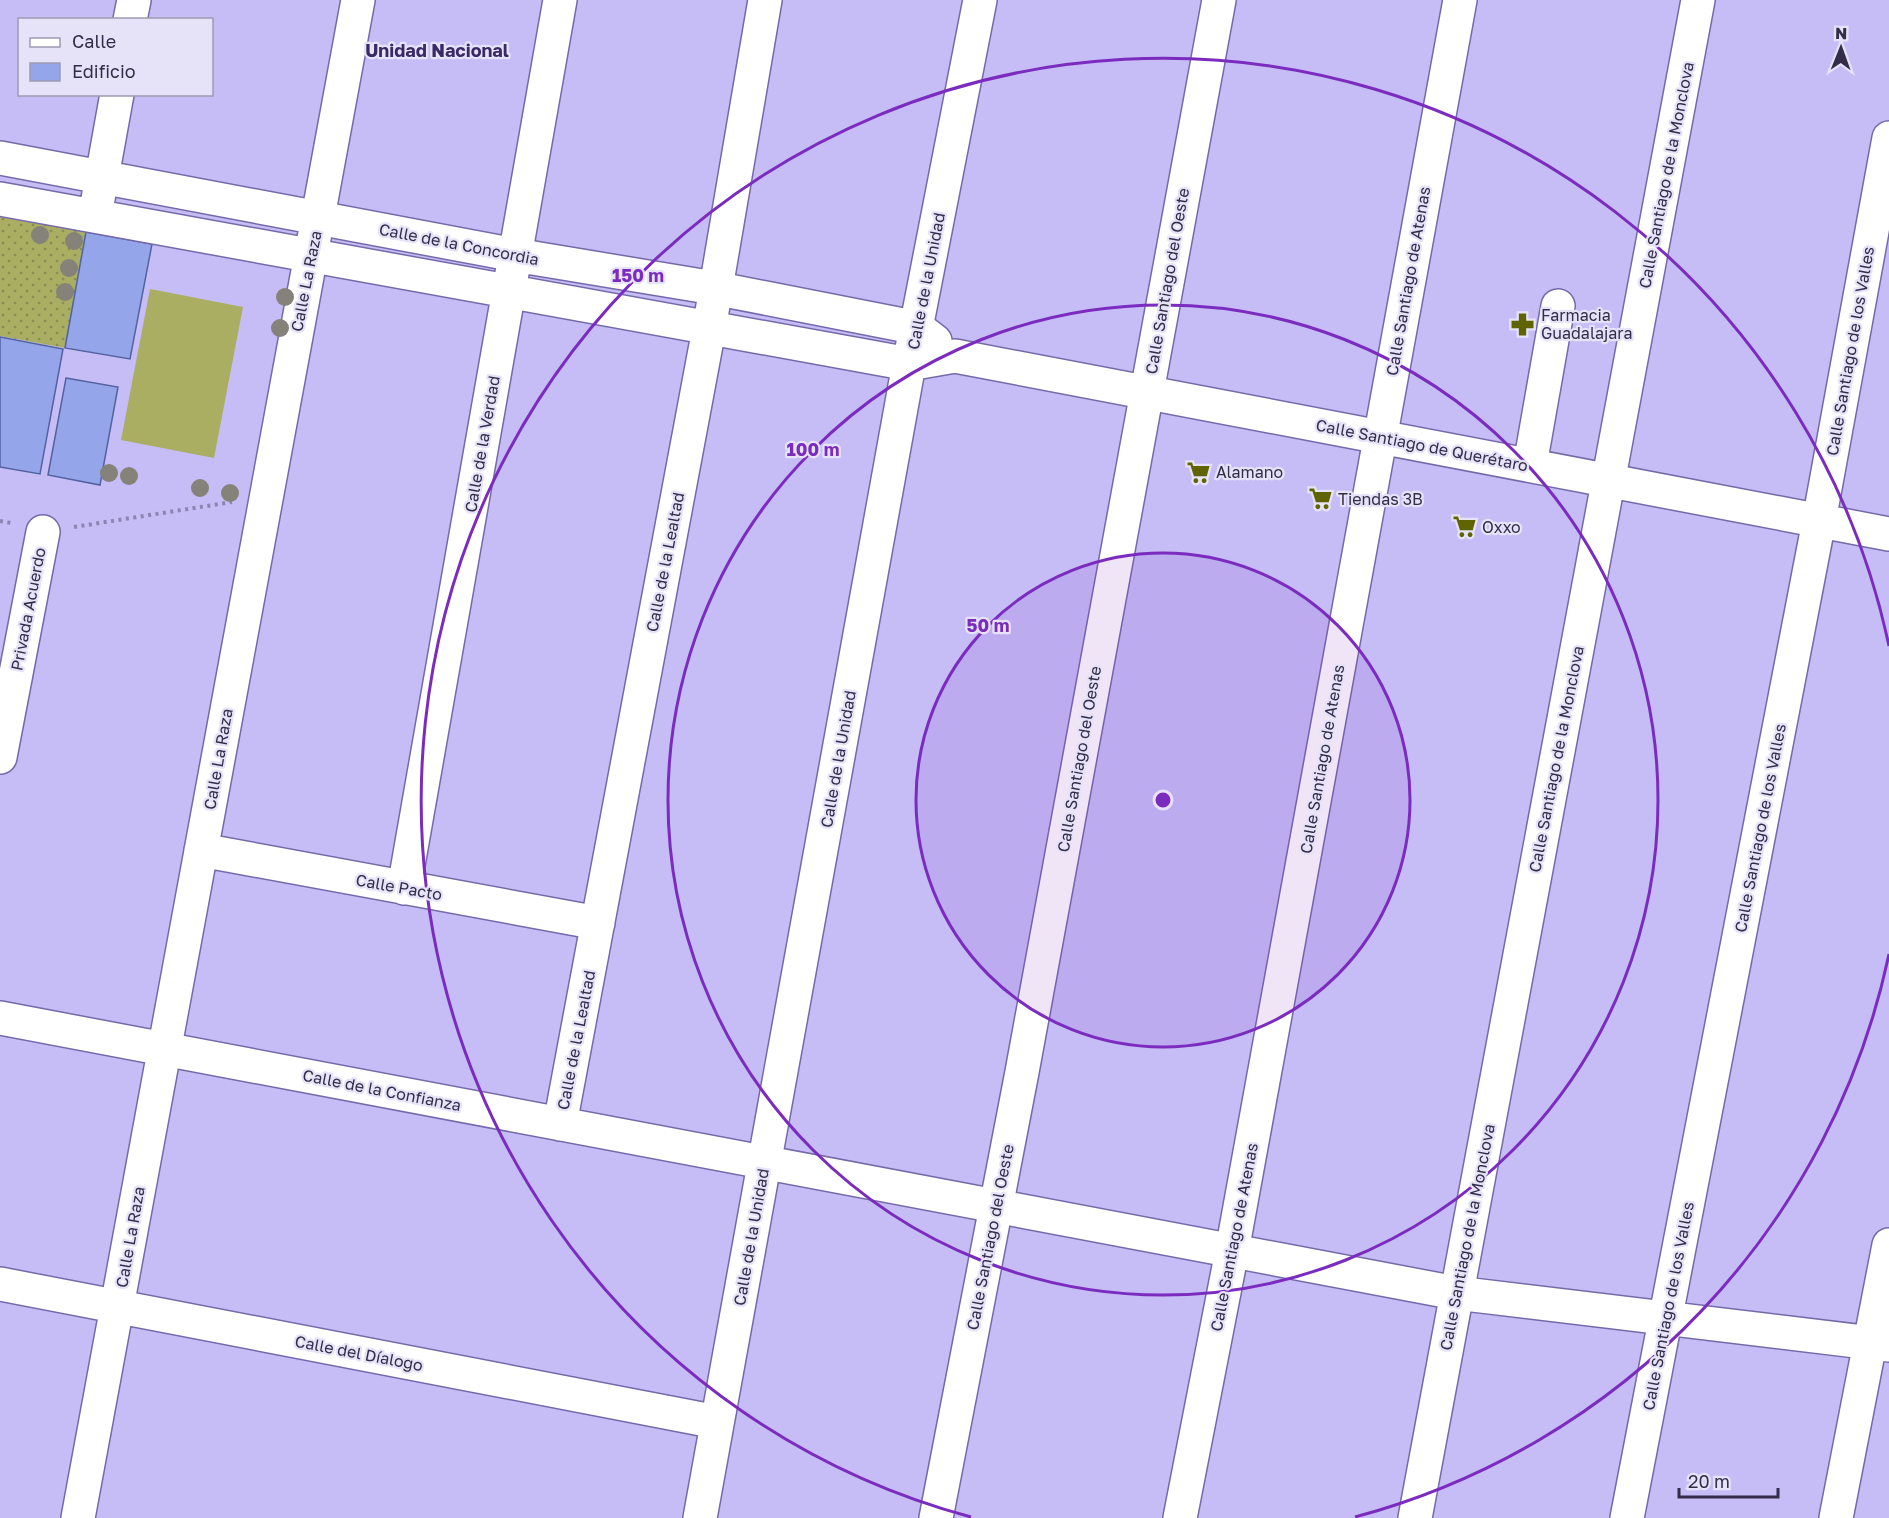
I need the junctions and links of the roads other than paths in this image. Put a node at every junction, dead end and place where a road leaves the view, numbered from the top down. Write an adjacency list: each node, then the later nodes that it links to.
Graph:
1 (134, 0): 9 (street)
2 (358, 0): 16 (street, Calle La Raza)
3 (560, 0): 17 (street, Calle de la Verdad)
4 (765, 0): 19 (street, Calle de la Lealtad)
5 (980, 0): 22 (street, Calle de la Unidad)
6 (1219, 0): 26 (street, Calle Santiago del Oeste)
7 (1460, 0): 27 (street, Calle Santiago de Atenas)
8 (1698, 0): 29 (street, Calle Santiago de la Monclova)
9 (130, 18)
10 (117, 96): 13 (street)
11 (1889, 138): 30 (street, Calle Santiago de los Valles)
12 (0, 158): 13 (street, Calle de la Concordia)
13 (102, 177): 15 (street); 16 (street, Calle de la Concordia)
14 (0, 199): 15 (street)
15 (95, 217): 18 (street)
16 (318, 218): 17 (street, Calle de la Concordia); 18 (street, Calle La Raza)
17 (515, 255): 19 (street, Calle de la Concordia); 20 (street, Calle de la Verdad)
18 (311, 256): 20 (street); 34 (street, Calle La Raza)
19 (714, 288): 22 (street, Calle de la Concordia); 23 (street, Calle de la Lealtad)
20 (509, 292): 23 (street); 35 (street, Calle de la Verdad)
21 (1558, 306): 28 (street)
22 (918, 328): 24 (street, Calle Santiago de Querétaro); 25 (street, Calle de la Unidad)
23 (709, 329): 25 (street); 36 (street, Calle de la Lealtad)
24 (955, 356): 25 (street, Calle Santiago de Querétaro); 26 (street, Calle Santiago de Querétaro)
25 (909, 364): 40 (street, Calle de la Unidad)
26 (1147, 392): 27 (street, Calle Santiago de Querétaro); 41 (street, Calle Santiago del Oeste)
27 (1380, 437): 28 (street, Calle Santiago de Querétaro); 43 (street, Calle Santiago de Atenas)
28 (1530, 465): 29 (street, Calle Santiago de Querétaro)
29 (1609, 480): 30 (street, Calle Santiago de Querétaro); 45 (street, Calle Santiago de la Monclova)
30 (1819, 520): 32 (street, Calle Santiago de Querétaro); 47 (street, Calle Santiago de los Valles)
31 (43, 532): 33 (street, Privada Acuerdo)
32 (1889, 534)
33 (0, 757)
34 (201, 850): 35 (street, Calle Pacto); 38 (street, Calle La Raza)
35 (404, 888): 36 (street, Calle Pacto)
36 (598, 922): 39 (street, Calle de la Lealtad)
37 (0, 1018): 38 (street, Calle de la Confianza)
38 (164, 1049): 39 (street, Calle de la Confianza); 46 (street, Calle La Raza)
39 (560, 1124): 40 (street, Calle de la Confianza)
40 (764, 1162): 41 (street, Calle de la Confianza); 49 (street, Calle de la Unidad)
41 (996, 1206): 43 (street, Calle de la Confianza); 52 (street, Calle Santiago del Oeste)
42 (1889, 1245): 48 (street)
43 (1232, 1251): 45 (street, Calle de la Confianza); 53 (street, Calle Santiago de Atenas)
44 (0, 1284): 46 (street, Calle del Díalogo)
45 (1456, 1293): 47 (street, Calle de la Confianza); 54 (street, Calle Santiago de la Monclova)
46 (117, 1307): 49 (street, Calle del Díalogo); 50 (street, Calle La Raza)
47 (1666, 1318): 48 (street, Calle de la Confianza); 55 (street, Calle Santiago de los Valles)
48 (1880, 1344): 56 (street)
49 (717, 1422): 51 (street, Calle de la Unidad)
50 (78, 1518)
51 (700, 1518)
52 (936, 1518)
53 (1180, 1518)
54 (1415, 1518)
55 (1627, 1518)
56 (1836, 1518)

